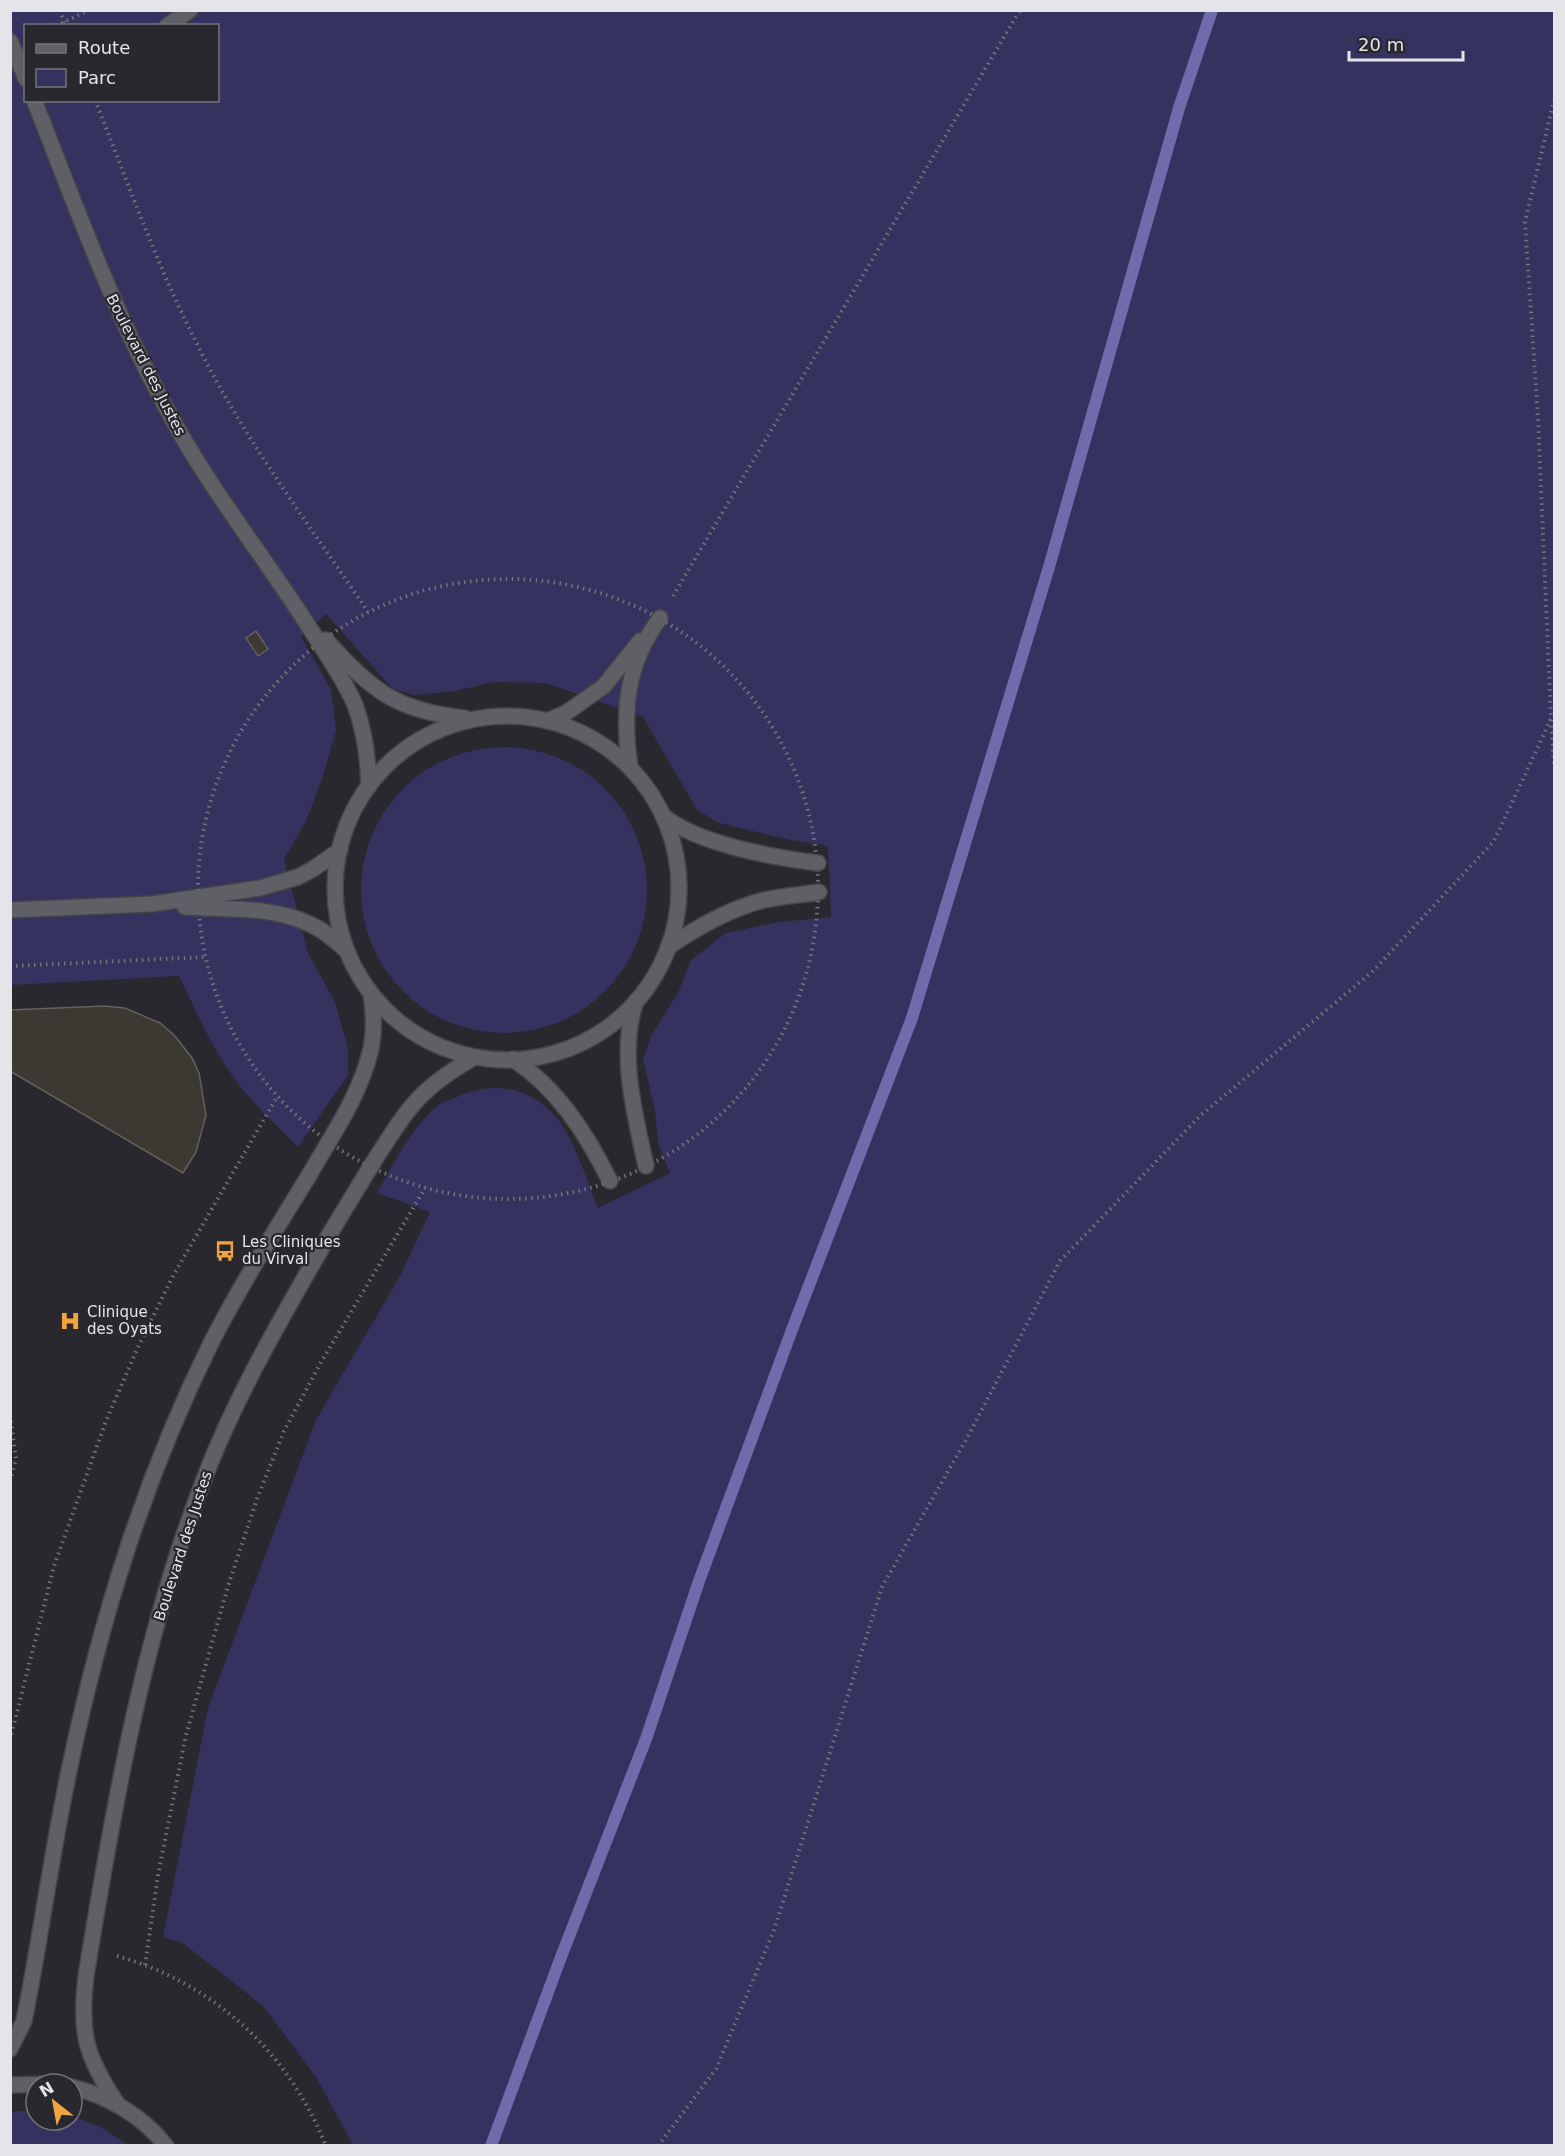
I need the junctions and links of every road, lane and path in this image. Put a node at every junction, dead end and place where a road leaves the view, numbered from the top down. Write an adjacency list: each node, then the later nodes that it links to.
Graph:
1 (60, 10): 5 (path)
2 (89, 10): 5 (path)
3 (190, 10): 6 (street)
4 (1020, 10): 13 (path)
5 (65, 23)
6 (169, 24)
7 (10, 41): 8 (street)
8 (24, 74)
9 (1554, 100): 16 (path)
10 (35, 102): 14 (street, Boulevard des Justes)
11 (96, 102): 12 (path)
12 (368, 612): 13 (path); 14 (path)
13 (660, 618): 17 (street); 18 (street); 23 (path)
14 (322, 640): 15 (street, Boulevard des Justes); 20 (street, Boulevard des Justes); 25 (path)
15 (474, 719): 17 (street); 20 (street)
16 (1551, 719): 19 (path); 52 (path)
17 (547, 721): 18 (street)
18 (630, 767): 21 (street)
19 (1554, 768)
20 (369, 785): 22 (street)
21 (664, 817): 23 (street); 27 (street)
22 (339, 850): 25 (street); 28 (street)
23 (818, 863): 24 (path)
24 (819, 892): 27 (street); 37 (path)
25 (197, 903): 26 (street); 28 (street); 29 (path)
26 (10, 910)
27 (669, 947): 32 (street)
28 (347, 951): 31 (street)
29 (205, 957): 30 (path); 35 (path)
30 (10, 966)
31 (371, 993): 33 (street); 36 (street)
32 (636, 1001): 34 (street); 37 (street)
33 (475, 1057): 34 (street); 38 (street, Boulevard des Justes)
34 (513, 1059): 39 (street)
35 (277, 1097): 36 (path); 44 (path)
36 (328, 1143): 38 (path); 47 (street)
37 (646, 1166): 39 (path)
38 (370, 1168): 40 (path); 45 (street, Boulevard des Justes)
39 (610, 1181): 40 (path)
40 (425, 1188): 46 (path)
41 (10, 1415): 42 (path)
42 (12, 1443): 43 (path)
43 (10, 1480)
44 (10, 1740)
45 (90, 1950): 46 (path); 49 (street, Boulevard des Justes)
46 (145, 1965): 51 (path)
47 (10, 2049)
48 (84, 2091): 49 (street)
49 (118, 2105): 50 (street)
50 (166, 2145)
51 (326, 2145)
52 (658, 2145)

